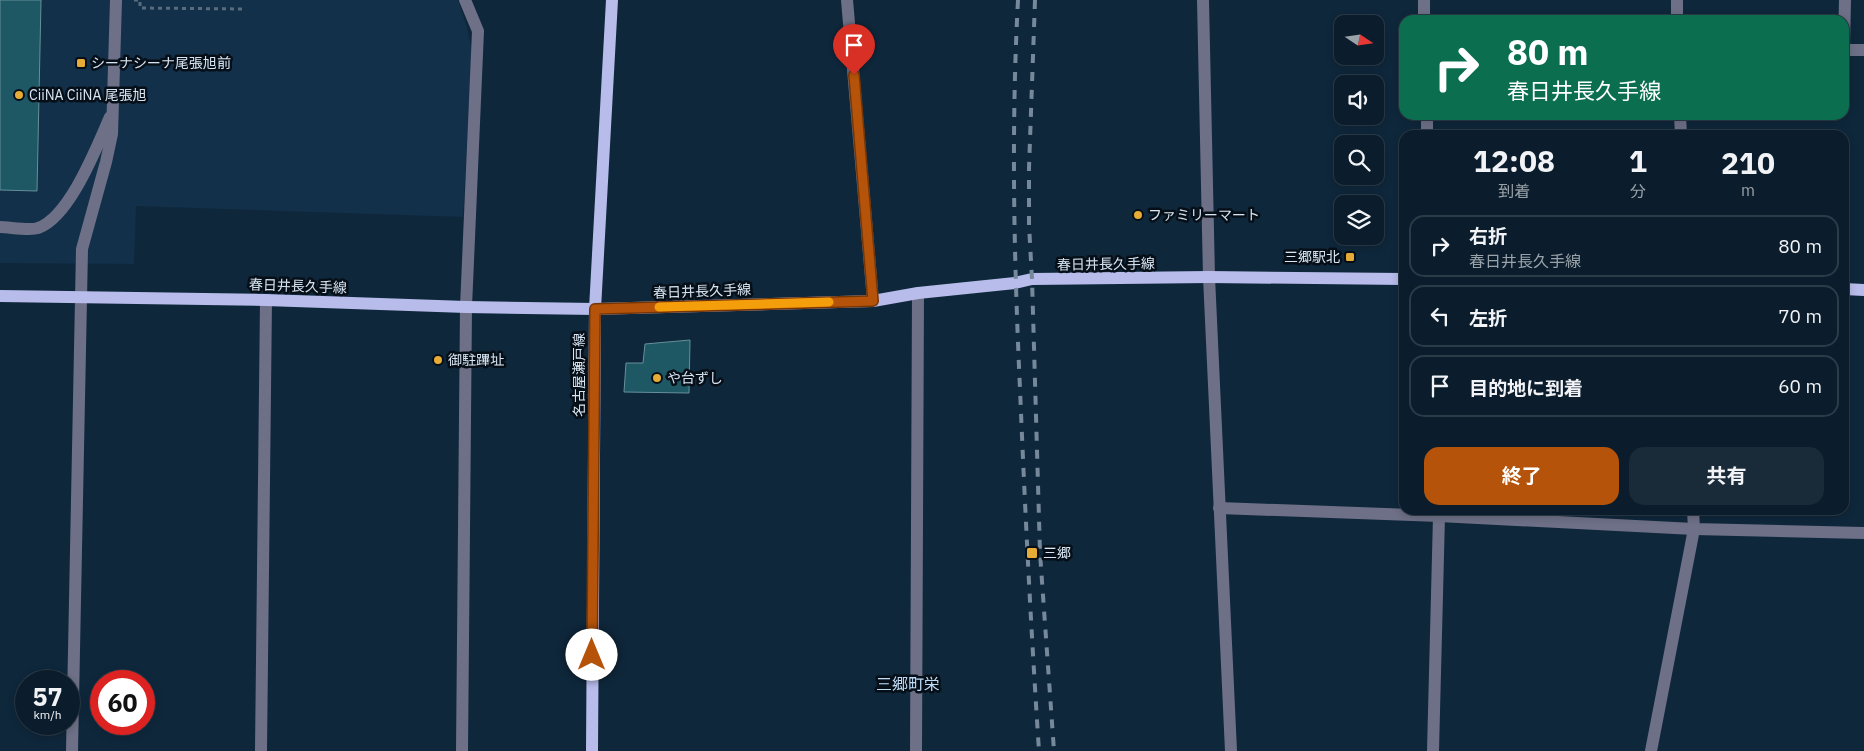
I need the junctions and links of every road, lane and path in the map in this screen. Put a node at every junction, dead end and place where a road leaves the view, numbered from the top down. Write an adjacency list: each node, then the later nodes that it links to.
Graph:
1 (116, 0): 16 (street)
2 (130, 0): 10 (path)
3 (464, 0): 27 (street)
4 (612, 0): 28 (main road, 名古屋瀬戸線)
5 (847, 0): 26 (street)
6 (1204, 0): 18 (street)
7 (1424, 0): 11 (street)
8 (1677, 0): 12 (street)
9 (1845, 0): 13 (street)
10 (244, 9)
11 (1424, 15)
12 (1677, 15)
13 (1845, 15)
14 (1849, 48): 15 (street)
15 (1864, 50)
16 (113, 112): 17 (street); 24 (street)
17 (0, 227)
18 (1209, 277): 19 (main road, 春日井長久手線); 22 (main road, 春日井長久手線); 29 (street)
19 (1399, 279)
20 (1849, 289): 21 (main road)
21 (1864, 290)
22 (918, 293): 26 (main road, 春日井長久手線); 40 (street)
23 (0, 296): 24 (main road, 春日井長久手線)
24 (82, 297): 25 (main road, 春日井長久手線); 36 (street)
25 (266, 300): 27 (main road, 春日井長久手線); 37 (street)
26 (873, 301): 28 (main road, 春日井長久手線)
27 (466, 307): 28 (main road, 春日井長久手線); 38 (street)
28 (595, 309): 39 (main road, 名古屋瀬戸線)
29 (1219, 508): 30 (street); 41 (street)
30 (1399, 515)
31 (1412, 515): 33 (street)
32 (1693, 515): 34 (street)
33 (1439, 516): 34 (street); 42 (street)
34 (1694, 529): 35 (street); 43 (street)
35 (1864, 533)
36 (72, 751)
37 (261, 751)
38 (462, 751)
39 (592, 751)
40 (916, 751)
41 (1231, 751)
42 (1433, 751)
43 (1651, 751)

